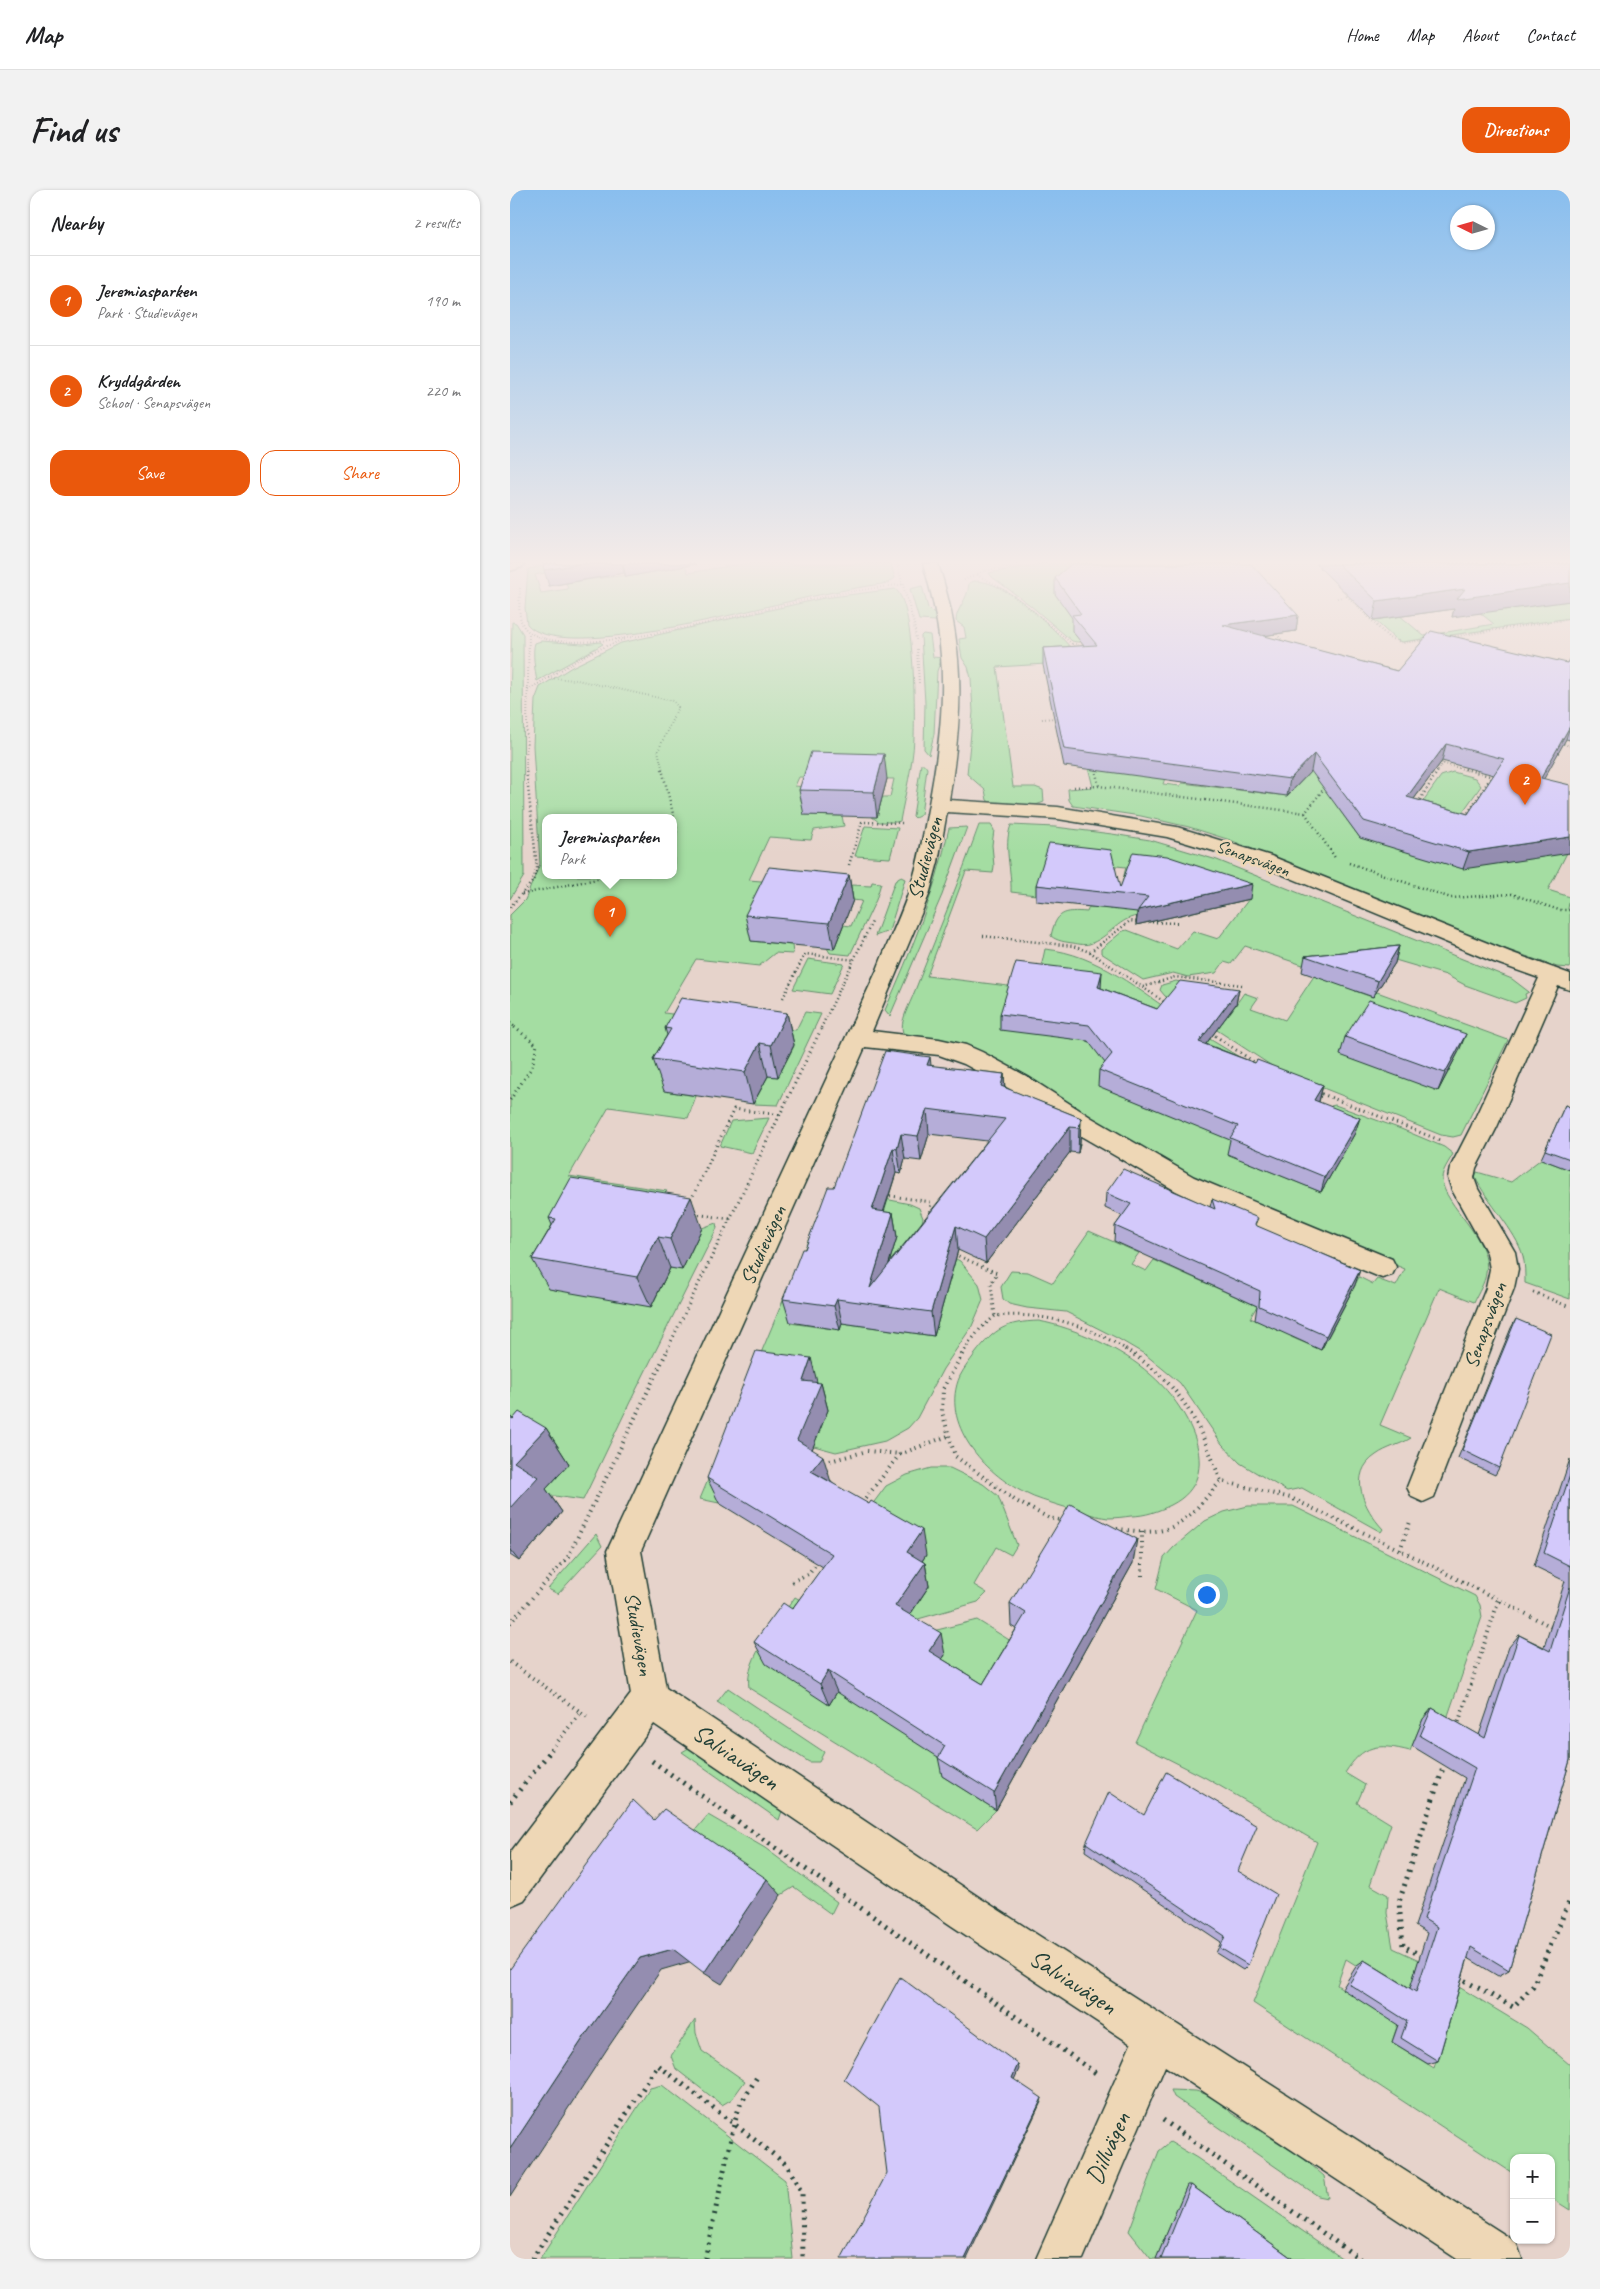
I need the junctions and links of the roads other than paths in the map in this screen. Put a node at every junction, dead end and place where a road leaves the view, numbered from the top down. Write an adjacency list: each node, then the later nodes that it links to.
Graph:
1 (951, 661): 2 (street, Studievägen)
2 (937, 814): 3 (street, Senapsvägen); 4 (street, Studievägen)
3 (1561, 978): 6 (street, Senapsvägen)
4 (857, 1038): 5 (street); 7 (street, Studievägen)
5 (1382, 1267)
6 (1422, 1487)
7 (650, 1699): 8 (street, Studievägen); 9 (street, Salviavägen)
8 (510, 1886)
9 (1156, 2036): 10 (street, Dillvägen); 11 (street, Salviavägen)
10 (1059, 2259)
11 (1499, 2259)

